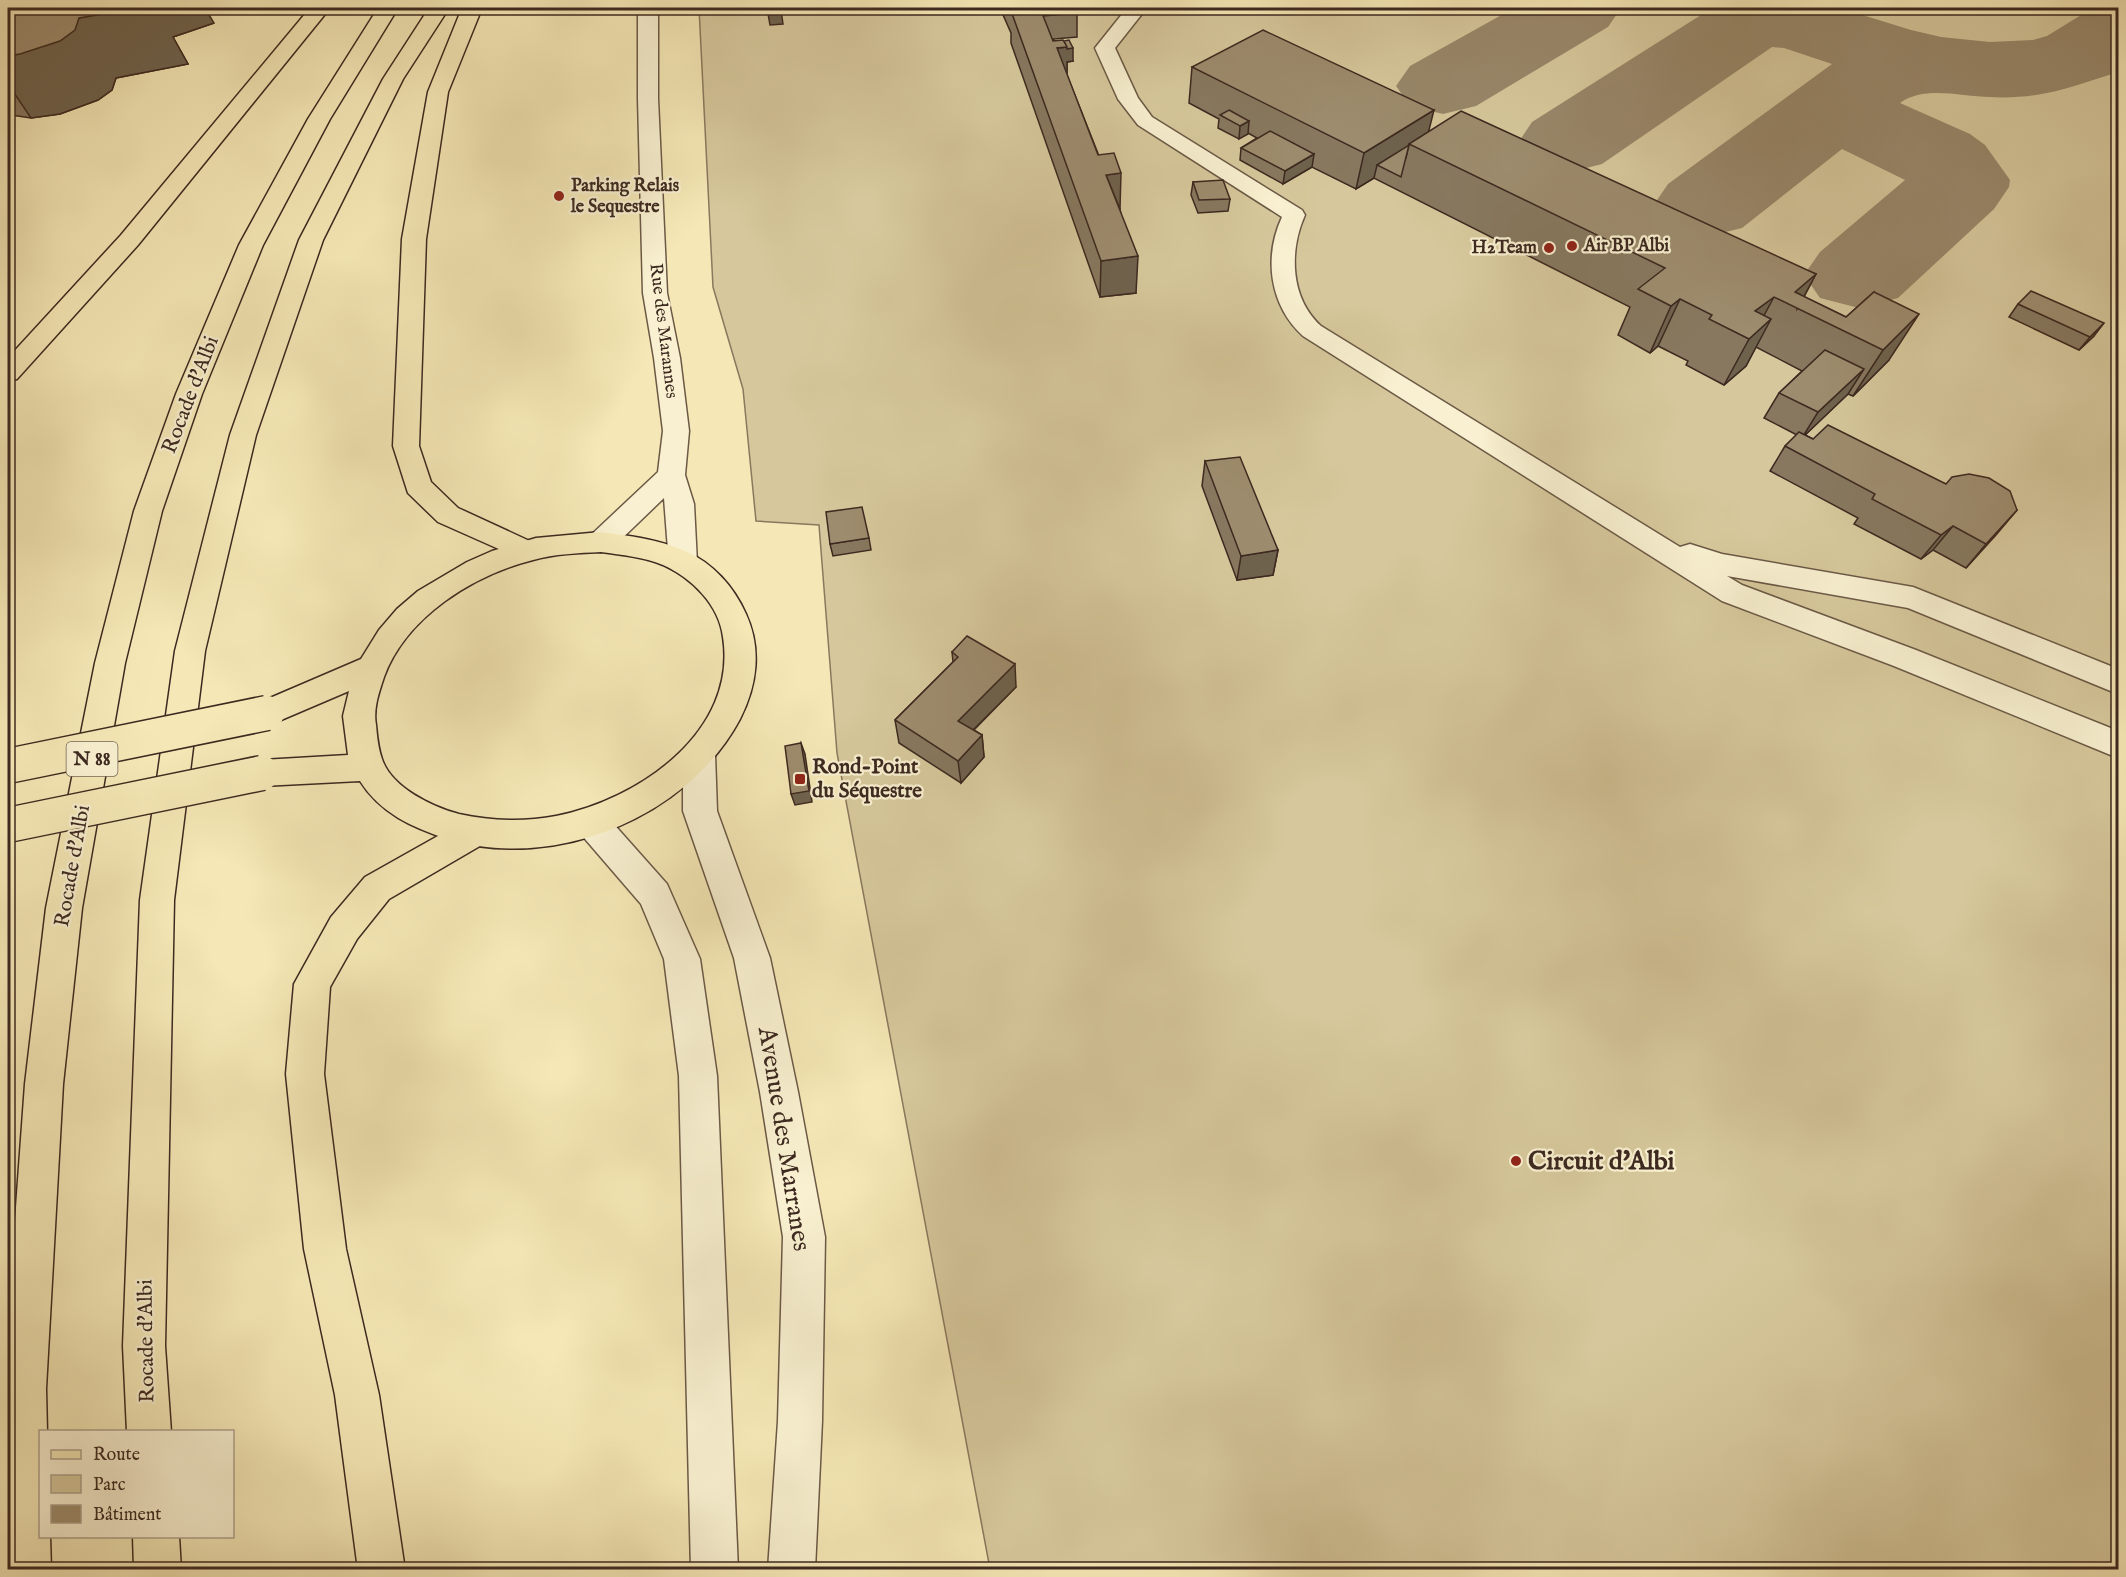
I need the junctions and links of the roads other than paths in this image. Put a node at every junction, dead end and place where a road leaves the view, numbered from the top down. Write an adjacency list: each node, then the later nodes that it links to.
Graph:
1 (320, 8): 7 (main road)
2 (388, 8): 24 (main road, Rocade d'Albi / N 88)
3 (439, 8): 22 (main road, Rocade d'Albi)
4 (472, 8): 11 (main road)
5 (648, 8): 8 (street, Rue des Marannes)
6 (1135, 10): 9 (street)
7 (8, 373)
8 (670, 475): 10 (street); 12 (street, Rue des Marannes)
9 (1638, 534): 14 (street); 15 (street)
10 (601, 542): 11 (main road); 12 (main road)
11 (526, 551): 13 (main road)
12 (683, 563): 16 (main road)
13 (370, 668): 17 (main road, bridge); 18 (main road)
14 (2118, 682)
15 (2118, 745)
16 (699, 754): 19 (main road); 28 (street, Avenue des Marranes)
17 (8, 766)
18 (369, 767): 20 (main road, bridge); 21 (main road)
19 (591, 822): 21 (main road); 27 (street)
20 (8, 825)
21 (473, 833): 26 (main road)
22 (149, 1430)
23 (156, 1538): 25 (main road)
24 (28, 1569)
25 (158, 1569)
26 (382, 1569)
27 (715, 1569)
28 (790, 1569)

